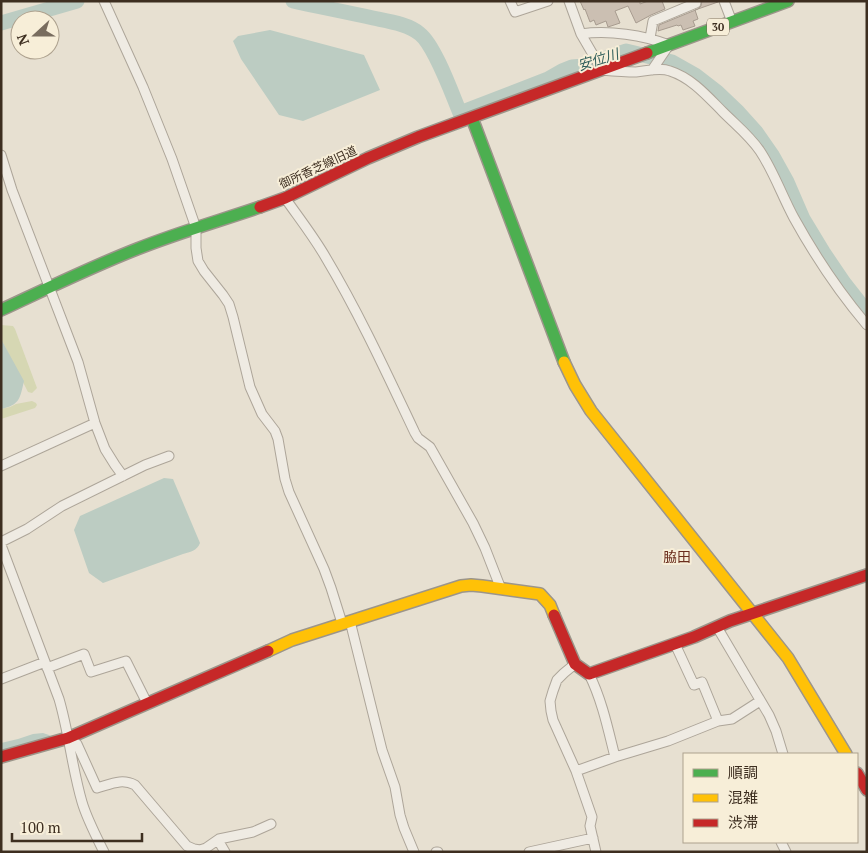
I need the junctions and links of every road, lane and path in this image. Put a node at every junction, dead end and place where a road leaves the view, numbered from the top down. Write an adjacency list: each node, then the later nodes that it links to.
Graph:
1 (510, 1): 2 (street)
2 (548, 1)
3 (570, 1): 10 (street)
4 (696, 1): 11 (street)
5 (724, 1): 9 (street)
6 (788, 1): 8 (street, 30)
7 (104, 2): 18 (street)
8 (774, 4): 9 (street, 30)
9 (732, 22): 12 (street, 30)
10 (581, 34): 11 (street); 13 (street)
11 (650, 38): 12 (street)
12 (669, 45): 13 (street, 御所香芝線旧道 / 30); 14 (street)
13 (601, 68): 14 (street); 15 (street, 御所香芝線旧道)
14 (654, 68): 21 (street)
15 (472, 118): 17 (street, 御所香芝線旧道); 31 (street)
16 (1, 155): 19 (street)
17 (285, 198): 18 (street, 御所香芝線旧道); 30 (street)
18 (196, 228): 19 (street, 御所香芝線旧道); 32 (street)
19 (50, 287): 20 (street, 御所香芝線旧道); 22 (street)
20 (1, 310)
21 (867, 325)
22 (95, 422): 24 (street); 25 (street)
23 (169, 456): 25 (street)
24 (1, 466)
25 (123, 476): 26 (street)
26 (1, 544): 27 (street)
27 (10, 569): 28 (street); 36 (street)
28 (1, 573)
29 (867, 576): 31 (street)
30 (501, 589): 32 (street); 35 (street)
31 (754, 614): 33 (street); 44 (street)
32 (346, 622): 40 (street); 55 (street)
33 (717, 627): 34 (street); 39 (street)
34 (675, 644): 37 (street); 41 (street)
35 (575, 664): 37 (street); 47 (street)
36 (46, 665): 38 (street); 40 (street); 42 (street)
37 (589, 674): 46 (street)
38 (1, 679)
39 (760, 701): 41 (street); 43 (street)
40 (147, 703): 42 (street)
41 (718, 721): 46 (street)
42 (68, 738): 45 (street); 52 (street); 53 (street)
43 (783, 753)
44 (845, 753)
45 (1, 757)
46 (615, 758): 47 (street)
47 (576, 771): 51 (street)
48 (858, 775): 49 (street)
49 (867, 790)
50 (271, 824): 52 (street)
51 (593, 838): 56 (street); 57 (street)
52 (218, 840): 54 (street)
53 (104, 852)
54 (225, 852)
55 (414, 852)
56 (529, 852)
57 (596, 852)

